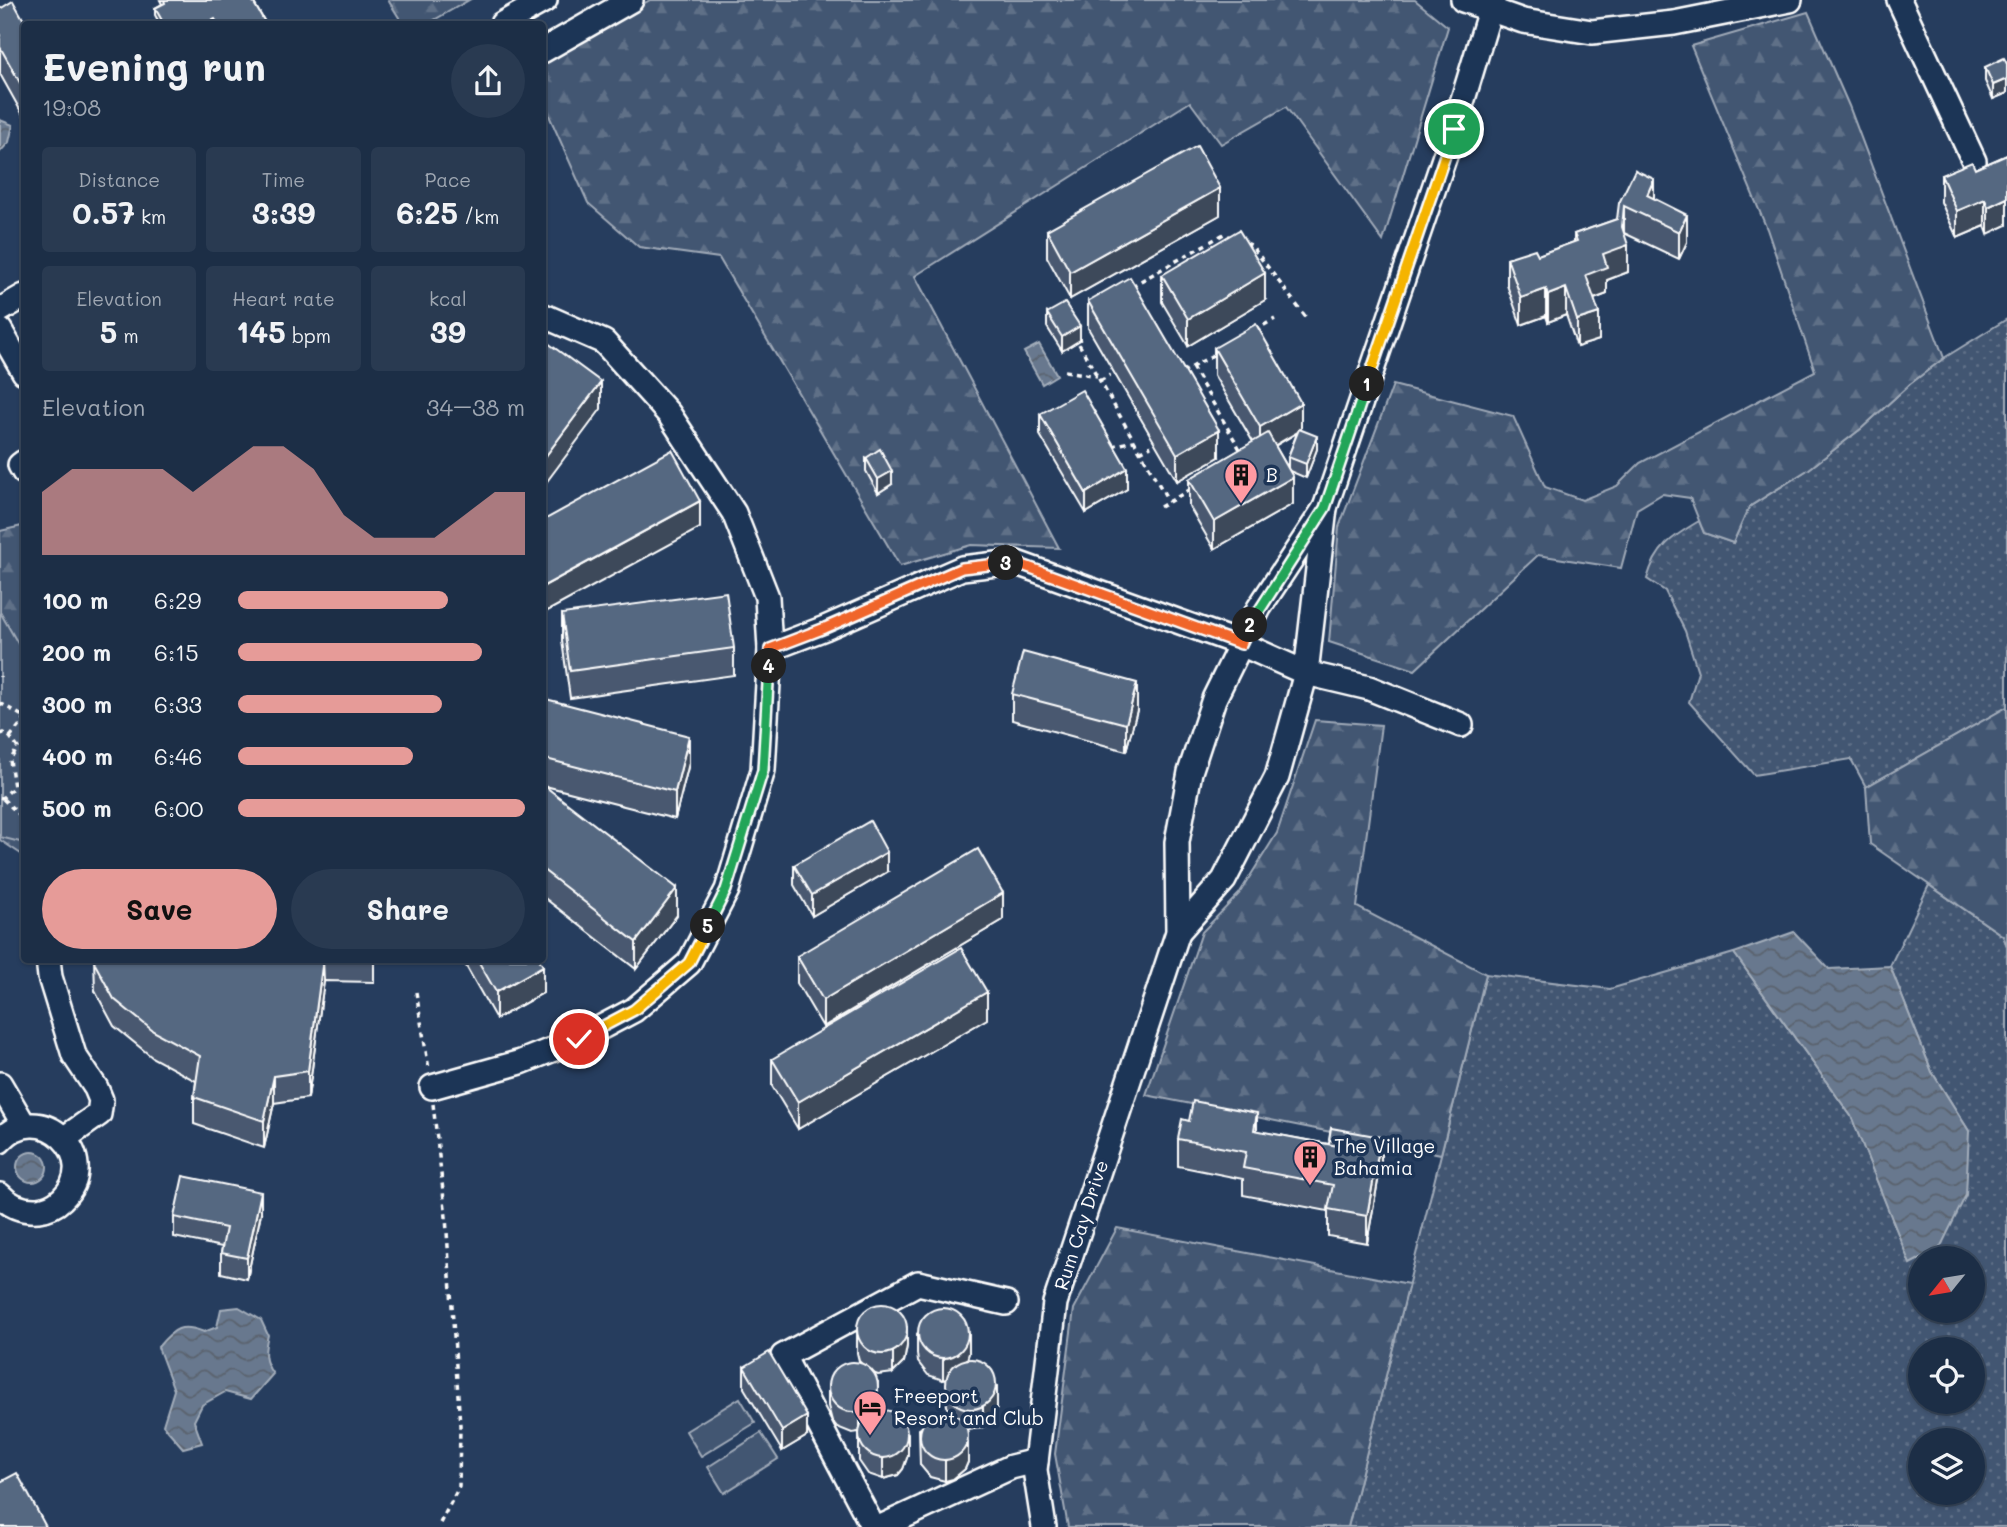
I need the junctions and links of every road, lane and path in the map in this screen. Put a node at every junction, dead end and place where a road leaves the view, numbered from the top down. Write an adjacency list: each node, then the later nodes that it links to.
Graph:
1 (545, 0): 7 (street)
2 (631, 0): 8 (street)
3 (1464, 0): 6 (street)
4 (1790, 0): 6 (street)
5 (1899, 0): 9 (street)
6 (1491, 5): 35 (street, Rum Cay Drive)
7 (507, 21)
8 (546, 49)
9 (1974, 161)
10 (1127, 289): 15 (path)
11 (21, 298): 12 (street)
12 (0, 310)
13 (546, 317): 37 (street)
14 (1275, 319): 17 (path)
15 (1308, 320)
16 (0, 330): 21 (street)
17 (1251, 332)
18 (1079, 344): 25 (path)
19 (1227, 346): 22 (path)
20 (1179, 361): 22 (path)
21 (16, 362)
22 (1192, 367): 31 (path)
23 (1065, 371): 25 (path)
24 (1110, 375): 26 (path)
25 (1097, 376): 26 (path)
26 (1100, 381): 27 (path)
27 (1134, 441): 29 (path); 30 (path)
28 (1151, 446): 30 (path)
29 (1107, 447)
30 (1140, 452): 33 (path)
31 (1245, 458)
32 (1202, 483): 33 (path)
33 (1169, 502): 34 (path)
34 (1160, 507)
35 (1325, 508): 36 (street, Rum Cay Drive); 38 (street, Rum Cay Drive)
36 (1241, 644): 37 (street); 38 (street); 47 (street, Rum Cay Drive)
37 (770, 649): 51 (street)
38 (1306, 673): 42 (street); 47 (street, Rum Cay Drive)
39 (0, 703): 40 (path)
40 (21, 717)
41 (21, 723): 44 (path)
42 (1461, 725)
43 (0, 734): 44 (path)
44 (10, 737): 45 (path)
45 (1, 798): 46 (path)
46 (21, 817)
47 (1178, 932): 57 (street, Rum Cay Drive)
48 (48, 963): 53 (street)
49 (416, 992): 51 (path)
50 (0, 1083): 52 (street)
51 (432, 1087): 58 (path)
52 (24, 1125): 53 (street); 54 (street)
53 (65, 1138): 55 (street)
54 (0, 1141)
55 (1, 1198)
56 (1006, 1303): 59 (street)
57 (1036, 1461): 60 (street); 61 (street, Rum Cay Drive)
58 (438, 1527)
59 (873, 1527)
60 (881, 1527)
61 (1044, 1527)

